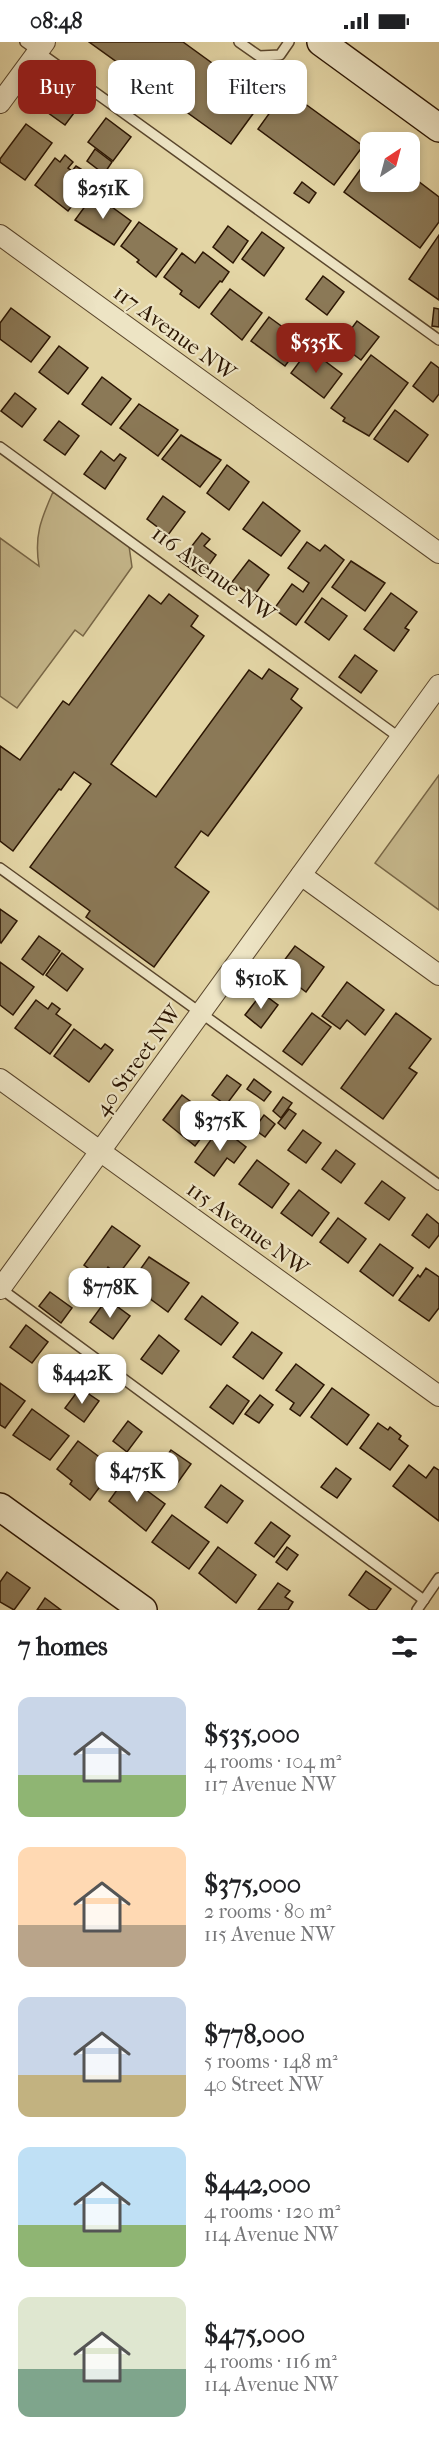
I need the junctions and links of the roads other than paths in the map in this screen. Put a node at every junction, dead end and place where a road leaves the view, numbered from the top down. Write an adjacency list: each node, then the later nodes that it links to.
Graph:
1 (239, 42): 2 (lane)
2 (289, 42)
3 (321, 42): 6 (street)
4 (36, 45): 5 (street); 8 (lane)
5 (0, 103)
6 (436, 119)
7 (0, 236): 10 (street, 117 Avenue NW)
8 (439, 340)
9 (0, 447): 12 (lane, 116 Avenue NW)
10 (439, 553)
11 (439, 685): 12 (street, 40 Street NW)
12 (400, 738): 14 (street, 40 Street NW)
13 (0, 868): 16 (lane)
14 (301, 875): 15 (street); 16 (street, 40 Street NW)
15 (439, 975)
16 (200, 1014): 18 (street, 40 Street NW); 19 (lane)
17 (0, 1079): 18 (street, 115 Avenue NW)
18 (100, 1151): 20 (street, 40 Street NW); 21 (street, 115 Avenue NW)
19 (439, 1185)
20 (0, 1288): 24 (lane)
21 (439, 1396)
22 (0, 1507): 25 (street)
23 (439, 1578): 24 (lane)
24 (424, 1600): 26 (lane)
25 (143, 1610)
26 (417, 1610)

